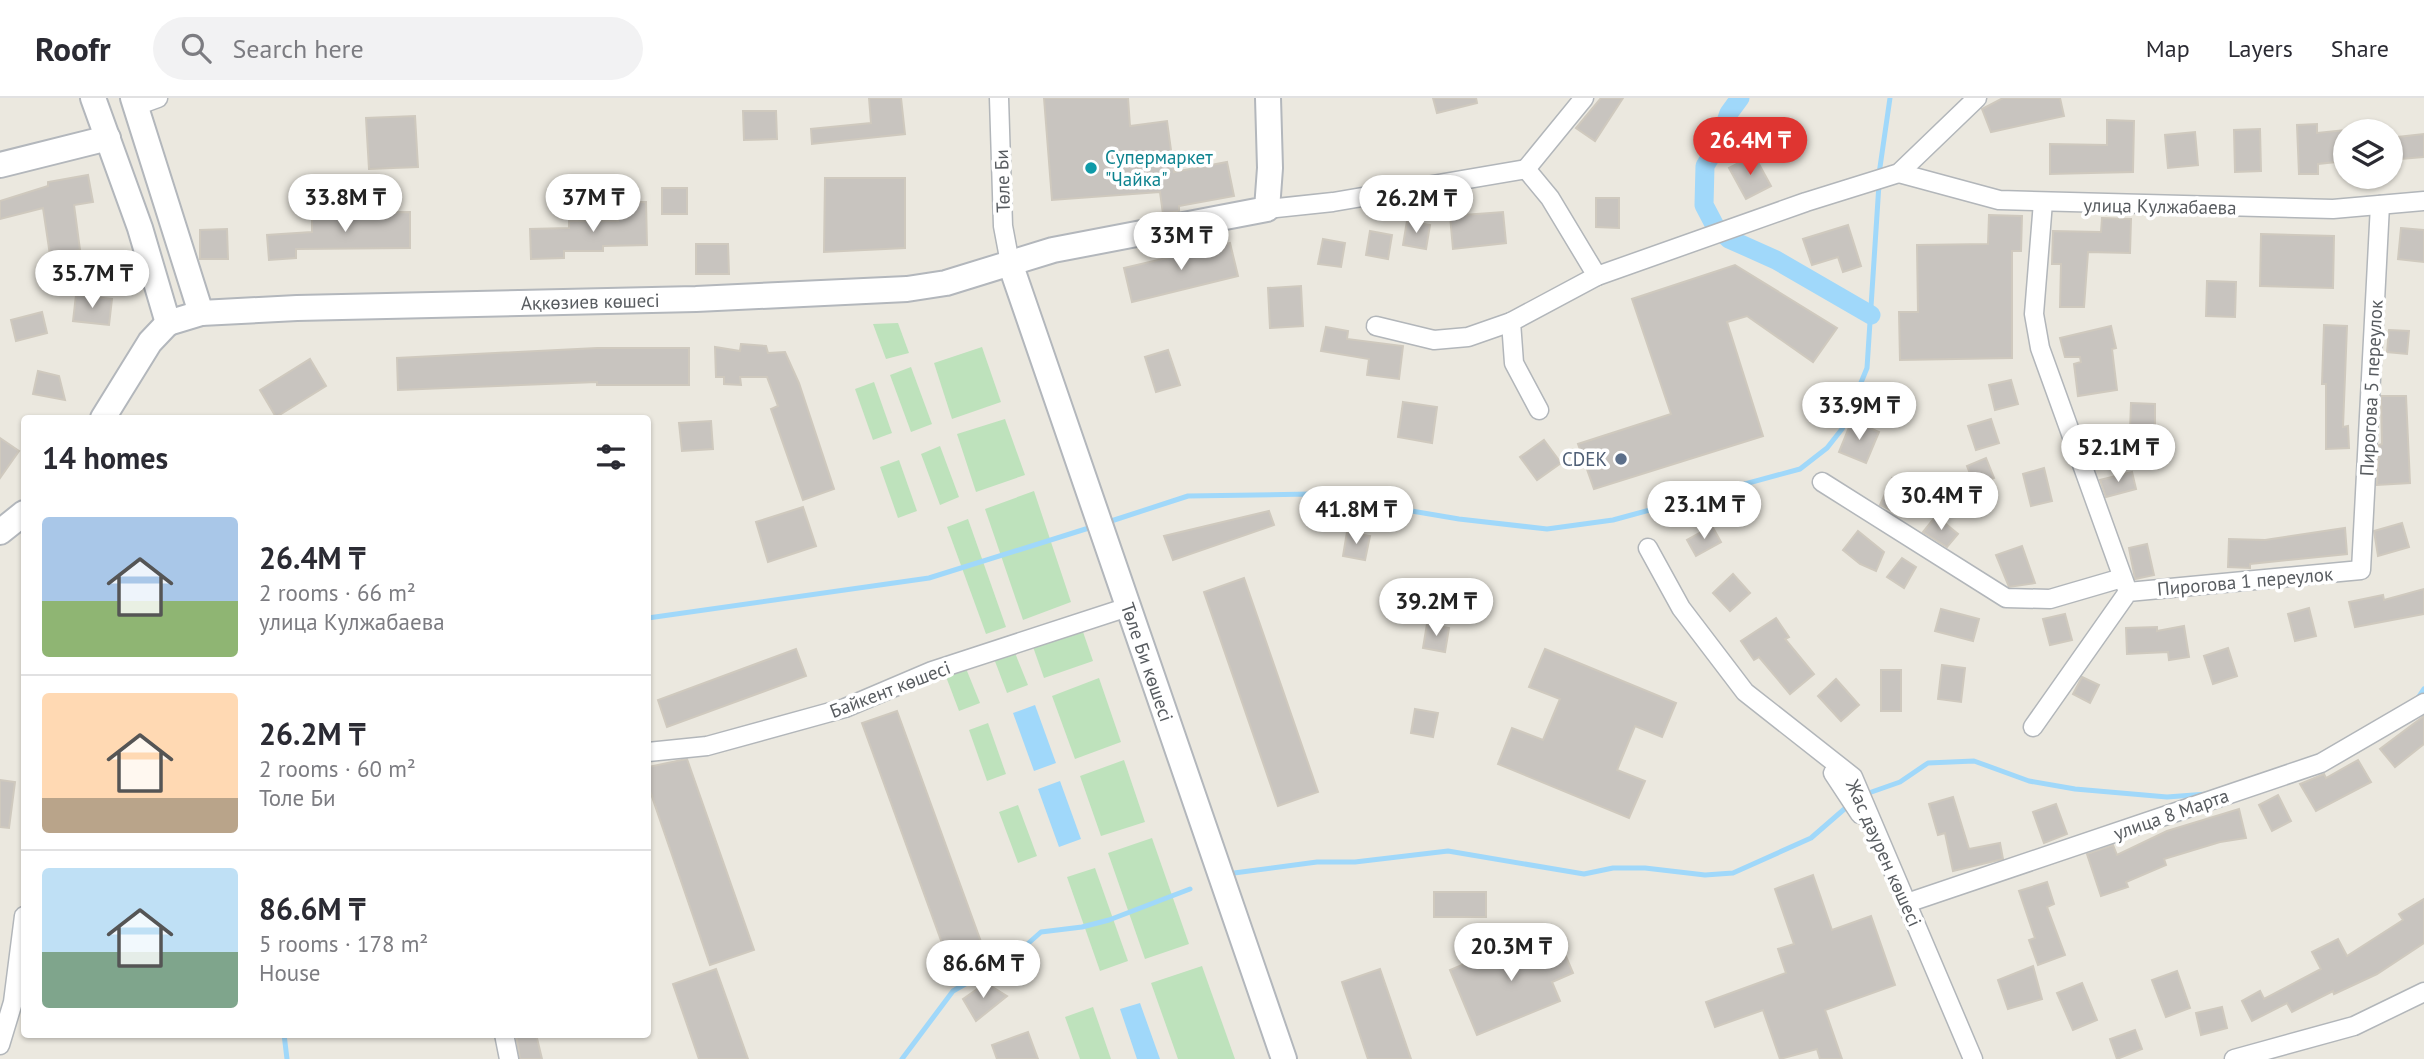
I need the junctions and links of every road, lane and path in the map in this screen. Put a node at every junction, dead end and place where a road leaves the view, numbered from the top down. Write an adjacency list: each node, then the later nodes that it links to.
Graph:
1 (93, 98): 7 (main road)
2 (999, 98): 15 (street, Төле Би)
3 (1268, 98): 14 (main road)
4 (1584, 98): 9 (street)
5 (1977, 98): 10 (street)
6 (142, 101): 17 (main road)
7 (108, 138): 8 (main road); 19 (main road)
8 (0, 165)
9 (1526, 169): 14 (street); 16 (street)
10 (1894, 175): 12 (street, улица Кулжабаева); 16 (street)
11 (2424, 201): 13 (street, улица Кулжабаева)
12 (2043, 202): 13 (street, улица Кулжабаева); 28 (street)
13 (2380, 205): 27 (street, Пирогова 5 переулок)
14 (1267, 209): 15 (main road, Ақкөзиев көшесі)
15 (1010, 263): 17 (main road, Ақкөзиев көшесі); 29 (main road, Төле Би көшесі)
16 (1597, 276): 18 (street)
17 (201, 313): 19 (main road, Ақкөзиев көшесі)
18 (1511, 322): 20 (street); 21 (street)
19 (168, 323): 22 (main road)
20 (1376, 326)
21 (1539, 410)
22 (105, 415)
23 (1822, 482): 28 (street)
24 (21, 515): 25 (main road)
25 (0, 532)
26 (1648, 548): 35 (street, Жас дәурен көшесі)
27 (2361, 570): 28 (street, Пирогова 1 переулок)
28 (2125, 585): 31 (street, Пирогова 1 переулок)
29 (1128, 607): 32 (street, Байкент көшесі); 41 (main road, Төле Би көшесі)
30 (2424, 702): 35 (street, улица 8 Марта)
31 (2033, 727)
32 (651, 752)
33 (1833, 773): 34 (street)
34 (1870, 830)
35 (1907, 904): 42 (street, Жас дәурен көшесі)
36 (21, 939): 39 (street)
37 (2424, 992): 43 (street)
38 (505, 1038): 40 (street)
39 (0, 1045)
40 (509, 1059)
41 (1284, 1059)
42 (1973, 1059)
43 (2234, 1059)

